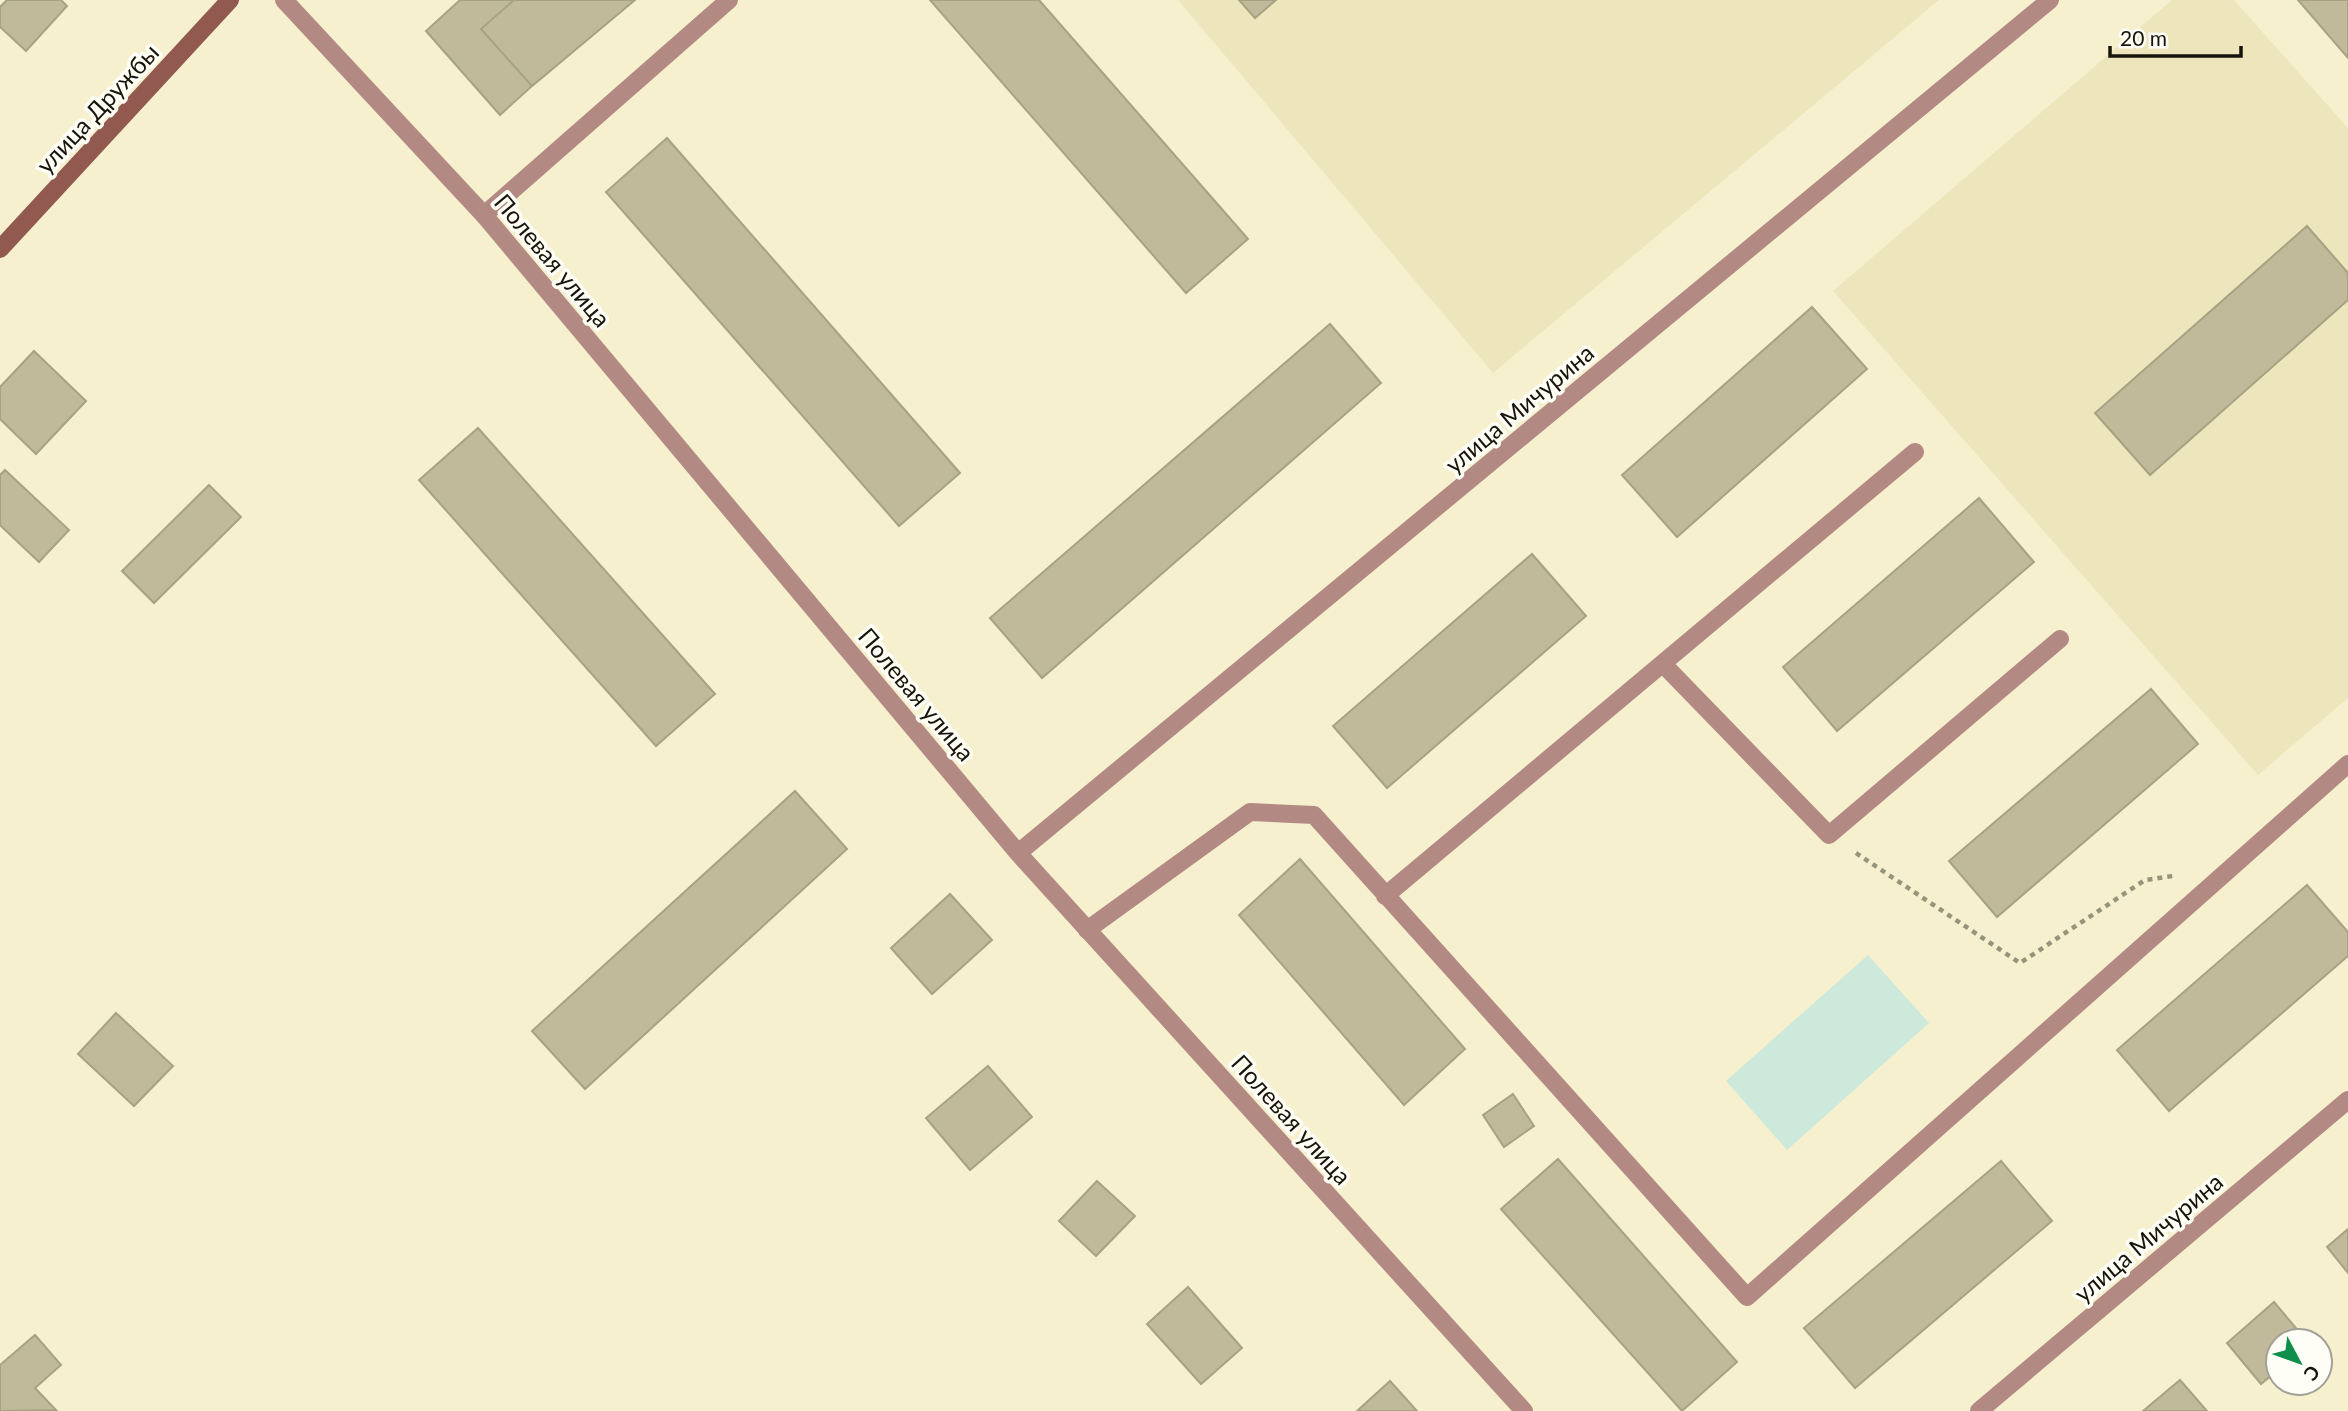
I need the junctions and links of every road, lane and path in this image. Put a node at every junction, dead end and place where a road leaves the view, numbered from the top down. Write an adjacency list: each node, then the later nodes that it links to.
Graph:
1 (230, 0): 6 (main road, улица Дружбы)
2 (284, 0): 5 (street, Полевая улица)
3 (729, 0): 5 (street)
4 (2050, 0): 12 (street, улица Мичурина)
5 (484, 215): 12 (street, Полевая улица)
6 (0, 249)
7 (1915, 452): 9 (street)
8 (2060, 639): 11 (street)
9 (1663, 664): 11 (street); 14 (street)
10 (2348, 764): 13 (street)
11 (1829, 835): 13 (path)
12 (1018, 853): 15 (street, Полевая улица)
13 (2231, 866): 14 (street)
14 (1385, 896): 15 (street)
15 (1087, 930): 17 (street, Полевая улица)
16 (2348, 1100): 18 (street, улица Мичурина)
17 (1524, 1411)
18 (1979, 1411)

